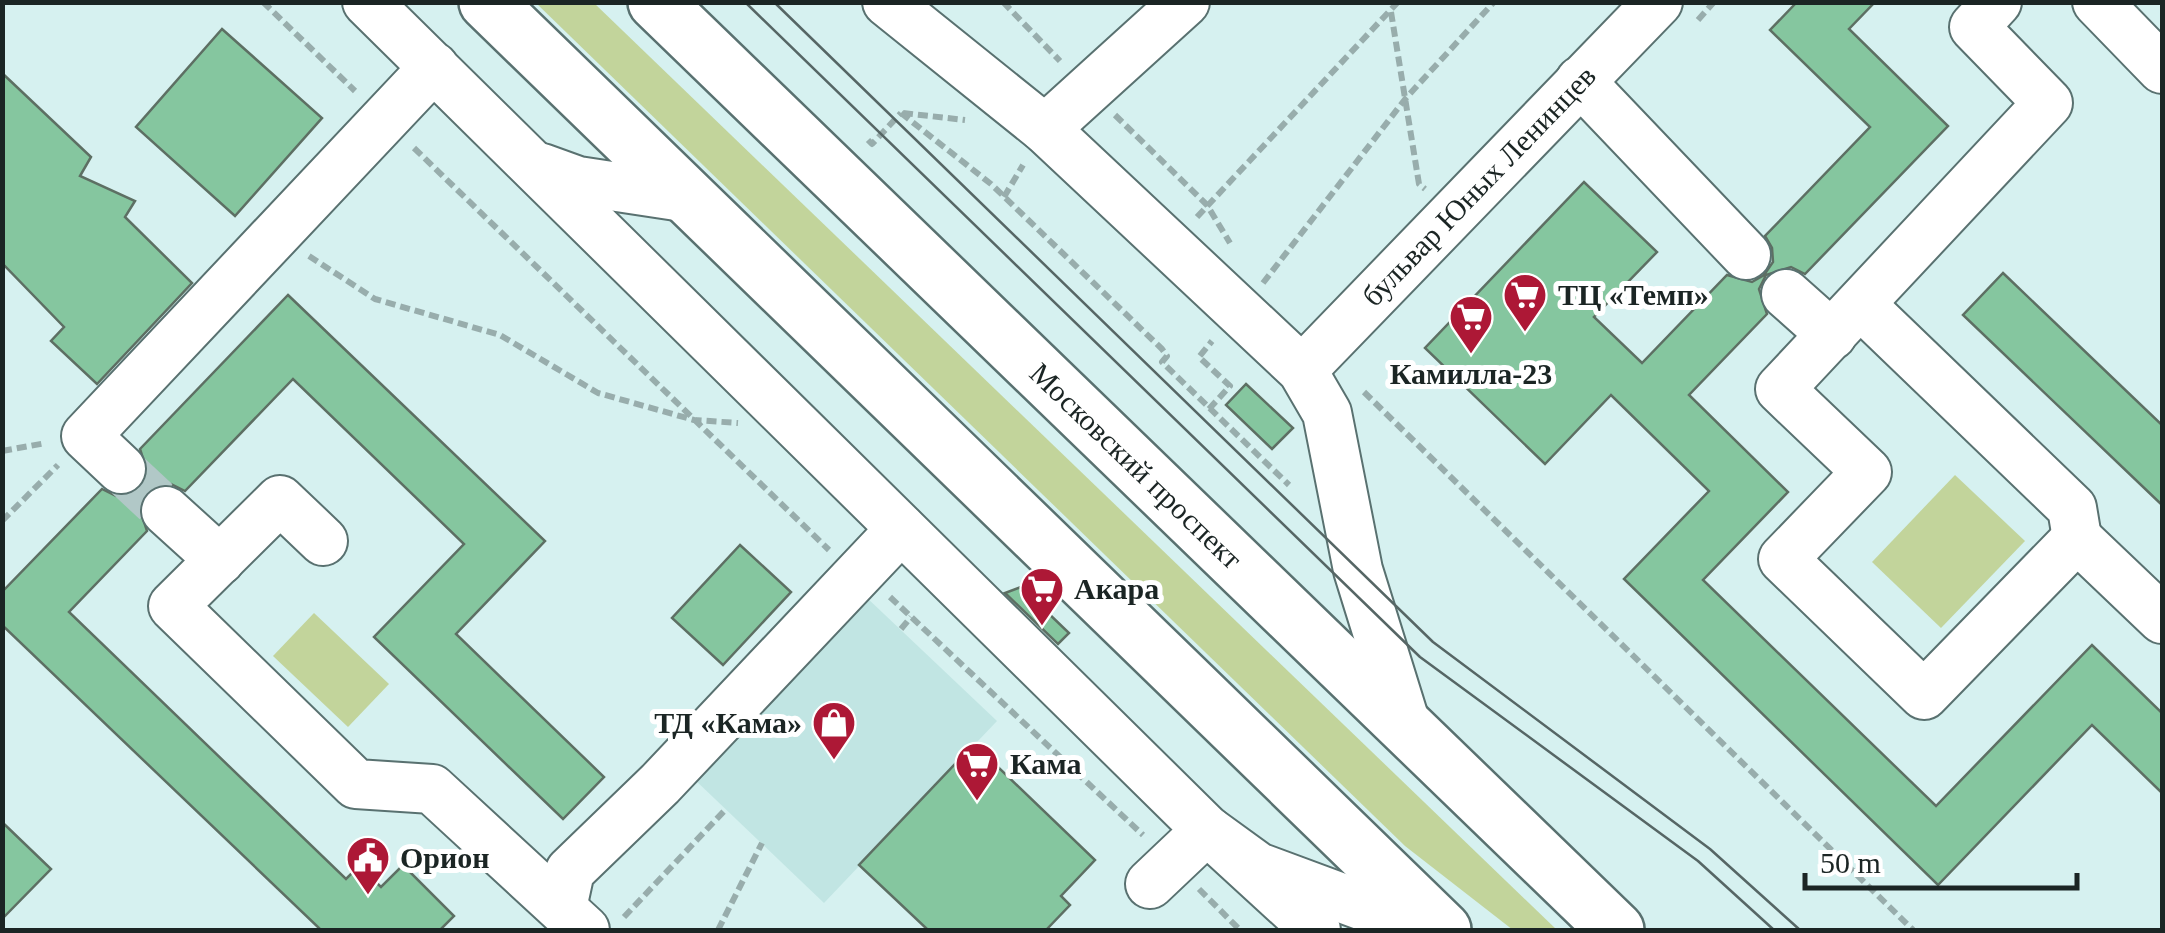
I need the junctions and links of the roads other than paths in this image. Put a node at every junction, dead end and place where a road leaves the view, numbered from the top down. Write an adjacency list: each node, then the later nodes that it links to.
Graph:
1 (367, 2): 9 (street)
2 (488, 2): 14 (main road)
3 (656, 2): 26 (main road, Московский проспект)
4 (887, 2): 12 (street)
5 (1185, 2): 12 (street)
6 (1658, 2): 11 (street, бульвар Юных Ленинцев)
7 (1998, 2): 17 (street)
8 (2103, 4): 10 (street)
9 (434, 67): 13 (street); 19 (street)
10 (2162, 69)
11 (1580, 81): 15 (street); 18 (street, бульвар Юных Ленинцев)
12 (1045, 130): 18 (street)
13 (534, 165): 14 (street); 21 (street)
14 (690, 198): 32 (main road)
15 (1746, 256)
16 (1786, 294): 17 (street)
17 (1847, 320): 22 (street); 22 (street)
18 (1311, 360): 26 (street)
19 (121, 469)
20 (166, 511): 24 (street)
21 (901, 529): 27 (street); 29 (street)
22 (2078, 538): 25 (street)
23 (322, 541): 24 (street)
24 (220, 560): 29 (street)
25 (2162, 619)
26 (1407, 728): 33 (main road, Московский проспект)
27 (1208, 830): 28 (street); 30 (street); 31 (street)
28 (1161, 873)
29 (574, 919)
30 (1316, 930)
31 (1428, 930)
32 (1443, 930)
33 (1616, 930)

